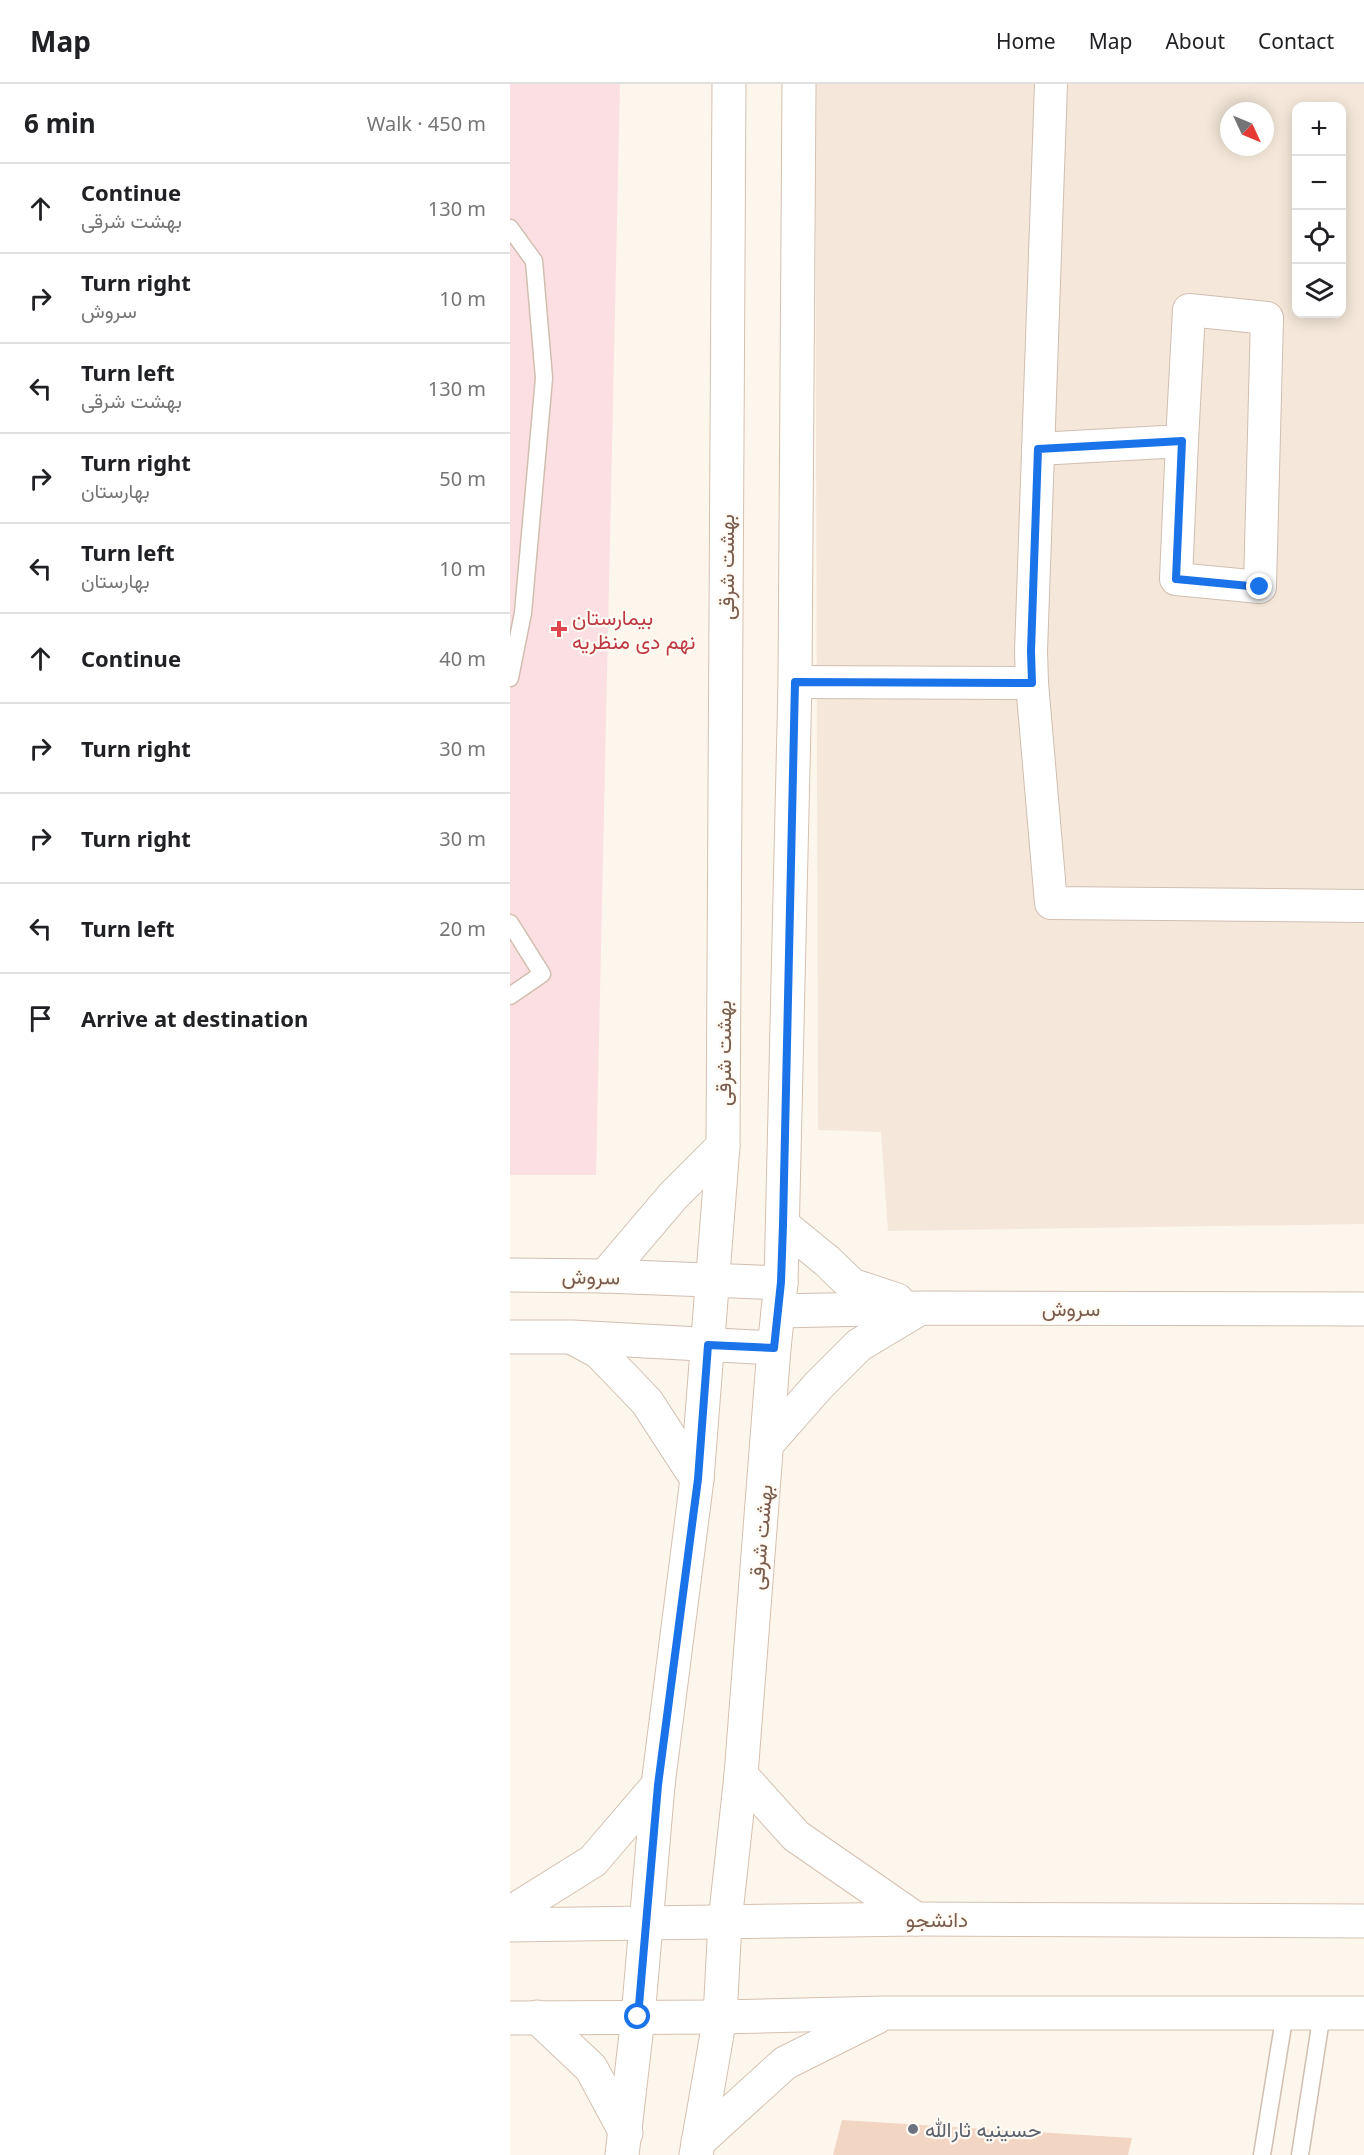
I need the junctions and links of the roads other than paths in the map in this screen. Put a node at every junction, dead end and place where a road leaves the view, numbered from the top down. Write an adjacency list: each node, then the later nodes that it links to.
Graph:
1 (729, 84): 13 (main road, بهشت شرقی)
2 (799, 84): 8 (main road, بهشت شرقی)
3 (1051, 84): 6 (street)
4 (510, 228): 7 (lane)
5 (1182, 441): 5 (street); 6 (street)
6 (1038, 449): 9 (street)
7 (510, 678)
8 (795, 682): 9 (street); 14 (main road, بهشت شرقی)
9 (1032, 683): 10 (street)
10 (1364, 906)
11 (510, 923): 12 (lane)
12 (510, 996)
13 (723, 1146): 16 (main road); 17 (main road, بهشت شرقی)
14 (783, 1225): 18 (main road, بهشت شرقی); 19 (main road)
15 (510, 1275): 16 (main road, سروش)
16 (605, 1276): 17 (main road, سروش)
17 (713, 1280): 18 (main road, سروش); 23 (main road, بهشت شرقی)
18 (779, 1297): 19 (main road, سروش); 24 (main road, بهشت شرقی)
19 (921, 1308): 20 (main road, سروش); 25 (main road)
20 (1364, 1309)
21 (510, 1337): 22 (main road)
22 (572, 1337): 23 (main road); 26 (main road)
23 (708, 1345): 24 (main road); 26 (main road, بهشت شرقی)
24 (774, 1348): 25 (main road, بهشت شرقی)
25 (767, 1444): 27 (main road, بهشت شرقی)
26 (698, 1479): 28 (main road, بهشت شرقی)
27 (741, 1775): 30 (main road); 32 (main road, بهشت شرقی)
28 (658, 1785): 29 (main road); 33 (main road, بهشت شرقی)
29 (510, 1913)
30 (916, 1919): 31 (main road, دانشجو); 32 (main road, دانشجو)
31 (1364, 1921)
32 (725, 1922): 33 (main road, دانشجو); 41 (main road, بهشت شرقی)
33 (646, 1924): 34 (main road, دانشجو); 40 (main road, بهشت شرقی)
34 (510, 1925)
35 (883, 2013): 36 (main road); 41 (main road); 43 (main road)
36 (1285, 2013): 37 (main road); 44 (lane)
37 (1322, 2013): 38 (main road); 45 (lane)
38 (1364, 2013)
39 (524, 2017): 40 (main road); 42 (main road)
40 (638, 2017): 41 (main road); 42 (main road, بهشت شرقی)
41 (720, 2017): 43 (main road, بهشت شرقی)
42 (624, 2144)
43 (697, 2149)
44 (1262, 2155)
45 (1300, 2155)

